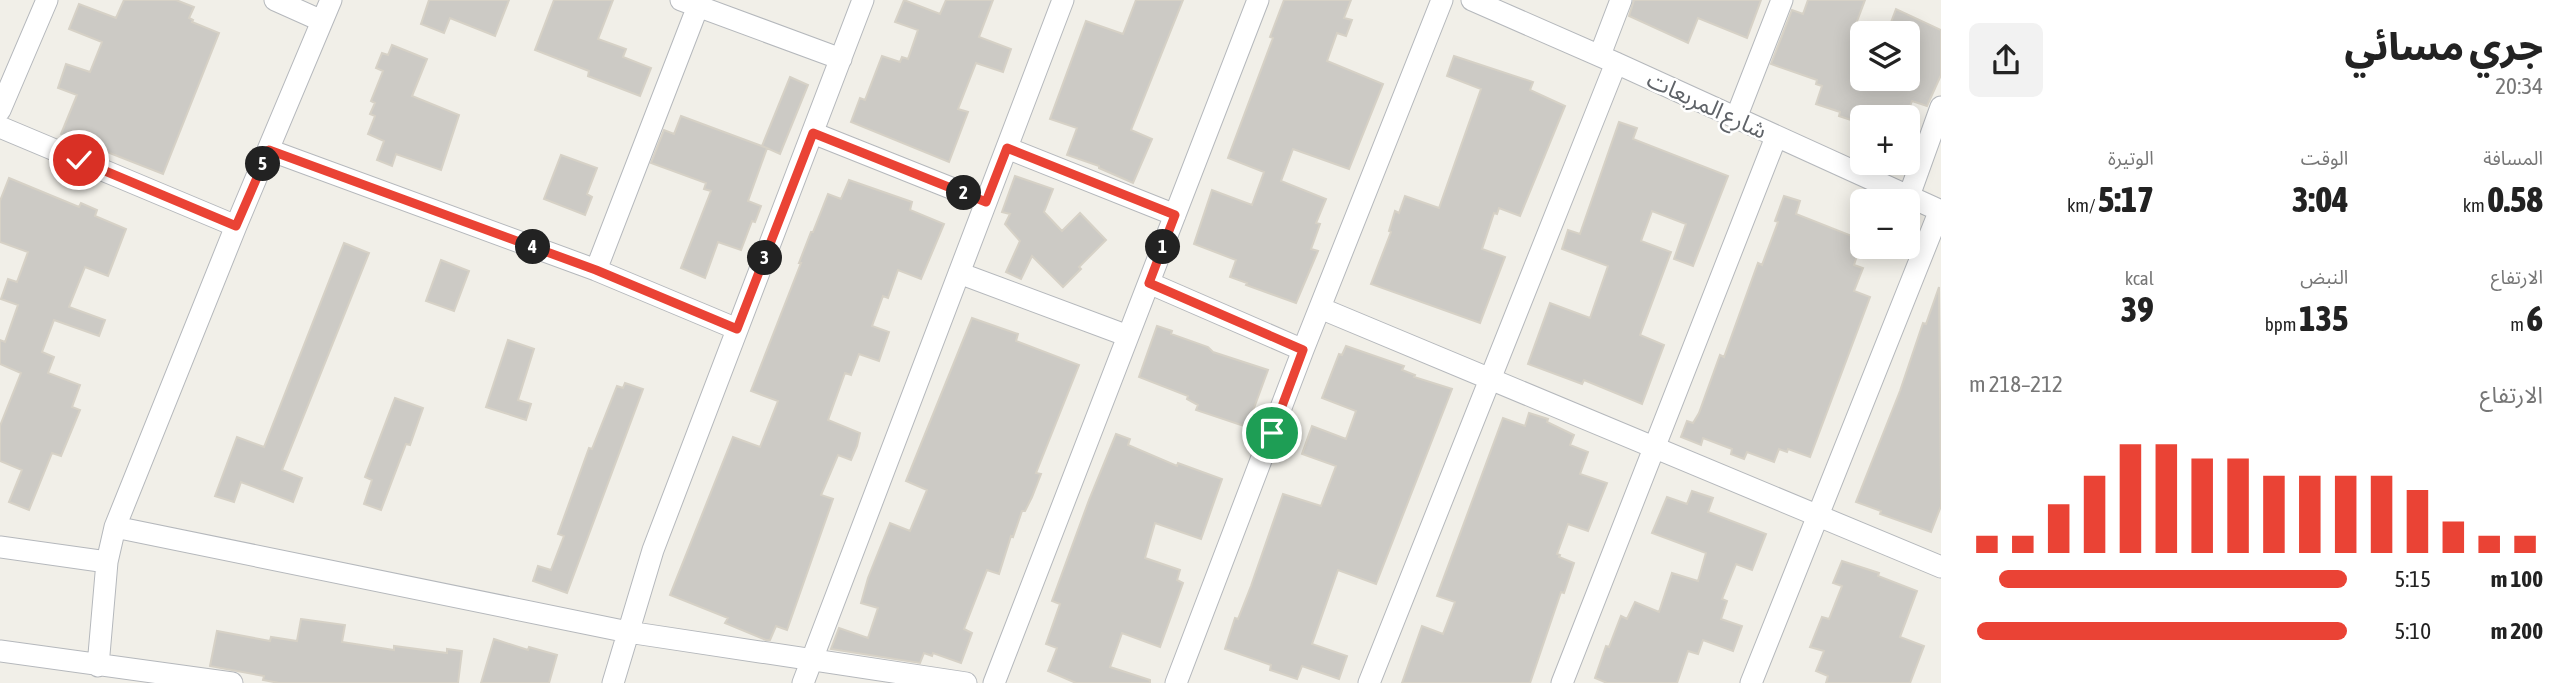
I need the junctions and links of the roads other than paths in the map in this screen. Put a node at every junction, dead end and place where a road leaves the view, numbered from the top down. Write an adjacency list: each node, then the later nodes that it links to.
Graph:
1 (47, 0): 16 (street)
2 (275, 0): 12 (street)
3 (331, 0): 12 (street)
4 (863, 0): 14 (street)
5 (1063, 0): 21 (street)
6 (1258, 0): 28 (street)
7 (1442, 0): 33 (street)
8 (1472, 0): 13 (street, شارع المربعات)
9 (1620, 0): 13 (street)
10 (1782, 0): 17 (street)
11 (689, 3): 14 (street); 30 (street)
12 (322, 20): 22 (street)
13 (1608, 59): 17 (street, شارع المربعات); 37 (street)
14 (841, 60): 19 (street)
15 (1941, 107): 24 (street)
16 (0, 110)
17 (1737, 118): 20 (street, شارع المربعات)
18 (0, 127): 29 (street)
19 (813, 133): 25 (street); 34 (street)
20 (1776, 137): 23 (street, شارع المربعات); 38 (street)
21 (1007, 148): 25 (street); 28 (street)
22 (269, 150): 29 (street); 30 (street)
23 (1891, 189)
24 (1912, 189)
25 (986, 202): 31 (street)
26 (1920, 202): 27 (street, شارع المربعات)
27 (1940, 210): 39 (street)
28 (1175, 215): 32 (street)
29 (236, 226): 40 (street)
30 (596, 270): 34 (street)
31 (959, 273): 35 (street); 46 (street)
32 (1149, 283): 35 (street); 36 (street)
33 (1320, 308): 36 (street); 37 (street)
34 (737, 329): 44 (street)
35 (1128, 337): 53 (street)
36 (1303, 350): 54 (street)
37 (1488, 378): 38 (street); 55 (street)
38 (1654, 447): 39 (street); 56 (street)
39 (1819, 516): 43 (street); 57 (street)
40 (115, 527): 42 (street); 44 (street)
41 (0, 547): 42 (street)
42 (107, 562): 47 (street)
43 (1941, 567)
44 (628, 632): 46 (street); 50 (street)
45 (0, 651): 47 (street)
46 (812, 660): 51 (street); 52 (street)
47 (98, 666): 48 (street)
48 (126, 676): 49 (street)
49 (232, 683)
50 (613, 683)
51 (803, 683)
52 (966, 683)
53 (994, 683)
54 (1176, 683)
55 (1369, 683)
56 (1562, 683)
57 (1751, 683)

